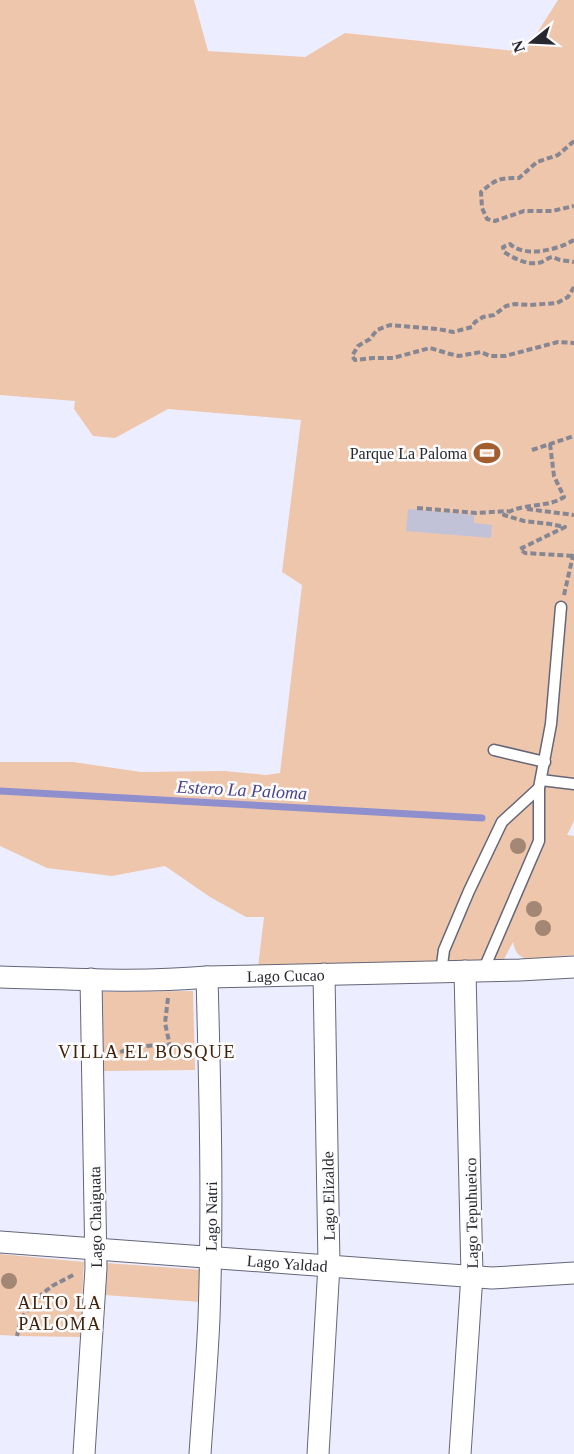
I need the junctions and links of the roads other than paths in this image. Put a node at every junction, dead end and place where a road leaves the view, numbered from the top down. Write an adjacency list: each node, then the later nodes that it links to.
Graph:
1 (561, 607): 3 (lane)
2 (494, 750): 3 (lane)
3 (544, 762): 4 (lane)
4 (540, 784): 5 (lane); 7 (lane); 8 (lane)
5 (574, 784)
6 (574, 966): 7 (street, Lago Cucao)
7 (474, 971): 8 (street, Lago Cucao); 18 (street, Lago Tepuhueico)
8 (441, 972): 9 (street, Lago Cucao)
9 (324, 974): 10 (street, Lago Cucao); 16 (street, Lago Elizalde)
10 (207, 976): 12 (street, Lago Cucao); 14 (street, Lago Natri)
11 (0, 977): 12 (street, Lago Cucao)
12 (90, 979): 15 (street, Lago Chaiguata)
13 (0, 1242): 15 (street, Lago Yaldad)
14 (210, 1257): 15 (street, Lago Yaldad); 16 (street, Lago Yaldad); 20 (street, Lago Natri)
15 (96, 1259): 19 (street, Lago Chaiguata)
16 (329, 1265): 18 (street, Lago Yaldad); 21 (street, Lago Elizalde)
17 (574, 1273): 18 (street, Lago Yaldad)
18 (472, 1275): 22 (street, Lago Tepuhueico)
19 (84, 1454)
20 (200, 1454)
21 (318, 1454)
22 (460, 1454)

